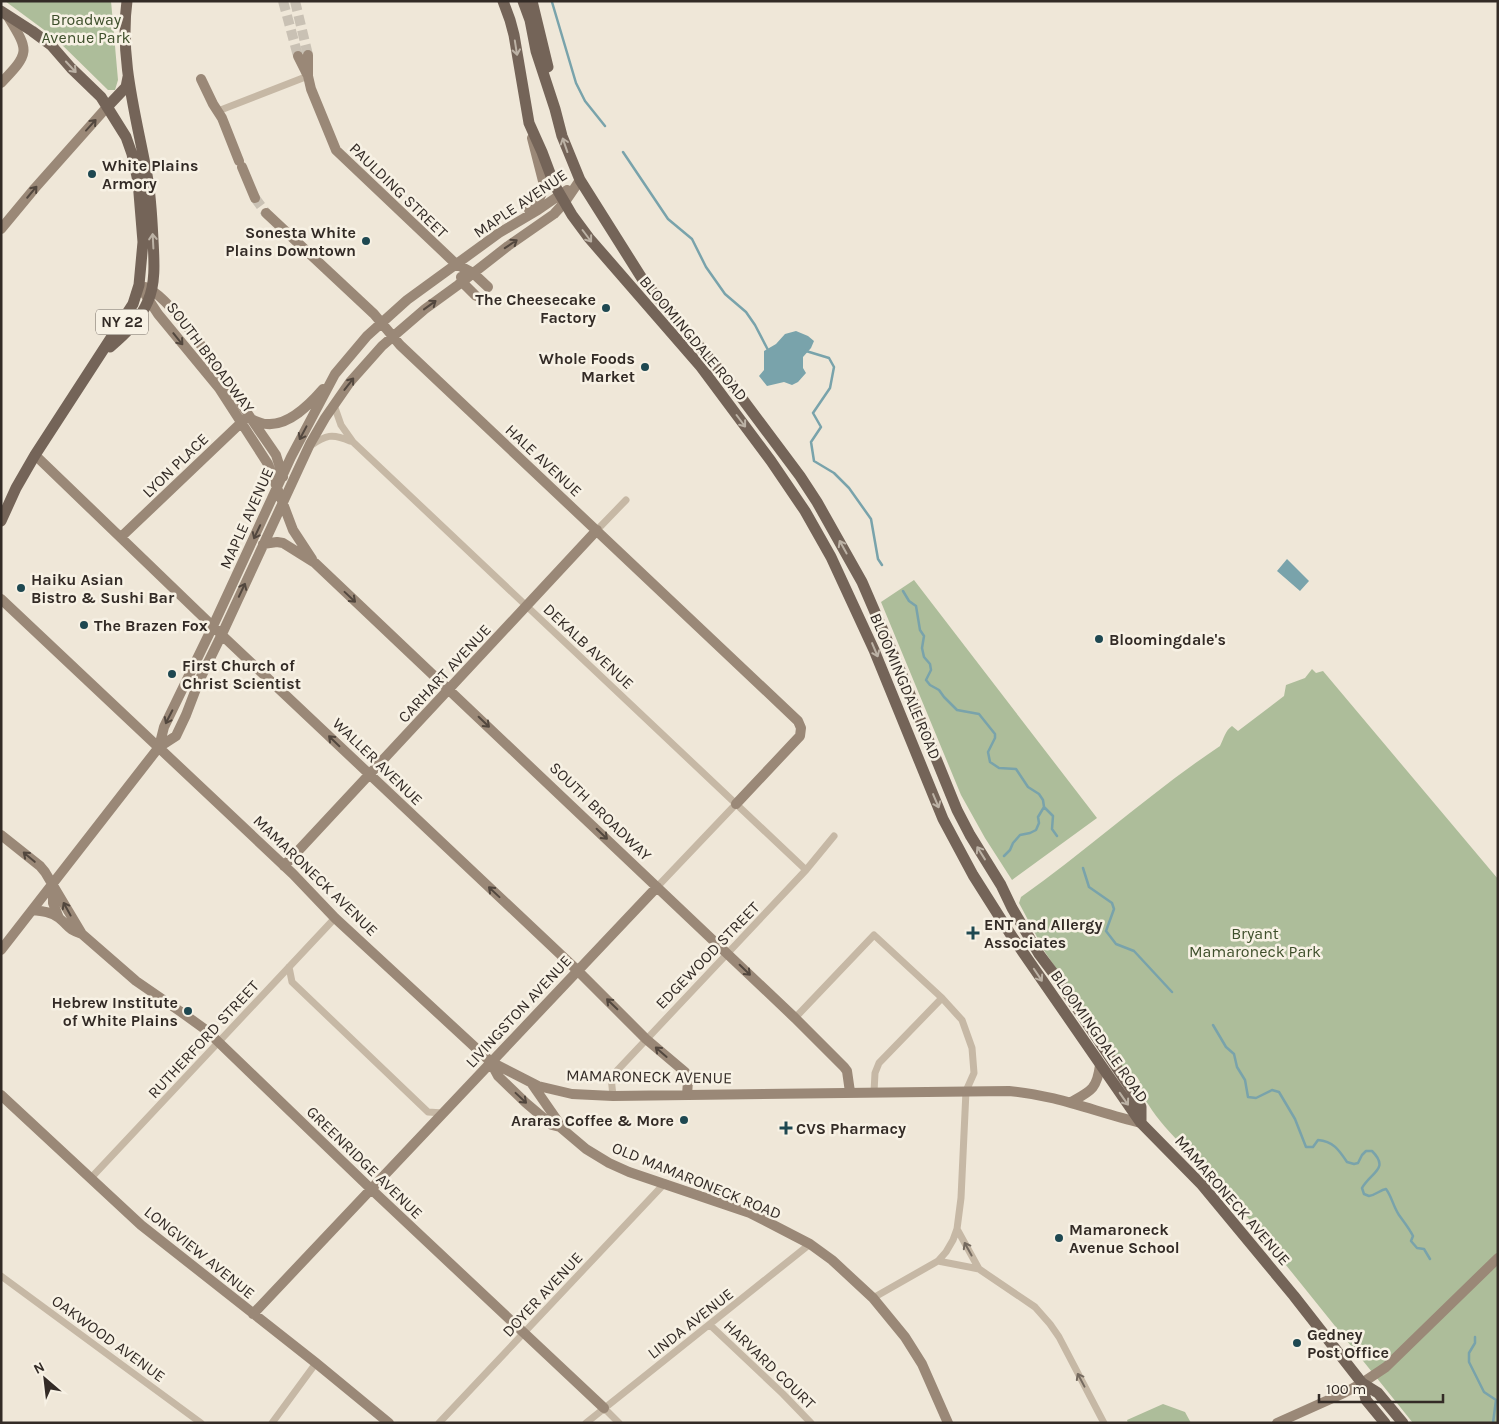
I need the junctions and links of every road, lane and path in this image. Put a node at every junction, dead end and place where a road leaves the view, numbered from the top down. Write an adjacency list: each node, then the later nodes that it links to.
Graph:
1 (118, 1): 7 (main road, NY 22)
2 (127, 1): 7 (main road)
3 (503, 1): 16 (main road, BLOOMINGDALE ROAD, one-way to 16)
4 (523, 1): 14 (main road, BLOOMINGDALE ROAD)
5 (532, 1): 14 (main road)
6 (4, 13): 12 (street); 13 (main road, NY 22, one-way to 13)
7 (126, 37): 9 (main road, SOUTH BROADWAY / NY 22)
8 (303, 56): 10 (street, PAULDING STREET)
9 (128, 66): 13 (main road); 28 (main road, SOUTH BROADWAY / NY 22, one-way to 9)
10 (308, 76): 15 (street); 23 (street, PAULDING STREET)
11 (201, 80): 15 (street)
12 (1, 83)
13 (107, 107): 21 (street, one-way to 13); 26 (main road, NY 22)
14 (555, 108): 17 (main road, BLOOMINGDALE ROAD, one-way to 14)
15 (218, 111): 18 (street)
16 (529, 124): 19 (main road, BLOOMINGDALE ROAD); 22 (street)
17 (580, 180): 19 (street, MAPLE AVENUE); 87 (main road, BLOOMINGDALE ROAD, one-way to 17)
18 (255, 198)
19 (562, 199): 22 (street, MAPLE AVENUE); 24 (street, MAPLE AVENUE, one-way to 19); 77 (main road, BLOOMINGDALE ROAD, one-way to 77)
20 (266, 213): 30 (street, HALE AVENUE)
21 (1, 229)
22 (499, 233): 23 (street, MAPLE AVENUE)
23 (456, 264): 24 (street, PAULDING STREET); 25 (street, PAULDING STREET); 30 (street, MAPLE AVENUE)
24 (473, 273): 25 (street, MAPLE AVENUE); 27 (street, PAULDING STREET)
25 (462, 282): 29 (street, PAULDING STREET); 31 (street, MAPLE AVENUE, one-way to 25)
26 (139, 285): 28 (street, SOUTH BROADWAY); 32 (main road, NY 22)
27 (488, 288)
28 (150, 294): 32 (main road, NY 22); 35 (street, SOUTH BROADWAY); 36 (street, SOUTH BROADWAY, one-way to 36)
29 (476, 296)
30 (381, 323): 31 (street, HALE AVENUE); 33 (street, MAPLE AVENUE)
31 (393, 336): 34 (street, MAPLE AVENUE, one-way to 31); 45 (street, HALE AVENUE)
32 (100, 356): 39 (main road, NY 22)
33 (334, 374): 35 (street); 40 (street, MAPLE AVENUE, one-way to 40)
34 (334, 405): 37 (street, DEKALB AVENUE); 38 (street, MAPLE AVENUE)
35 (250, 417): 36 (street, LYON PLACE); 40 (street, SOUTH BROADWAY)
36 (241, 423): 41 (street, SOUTH BROADWAY); 46 (street, LYON PLACE)
37 (353, 442): 38 (street, DEKALB AVENUE); 50 (street, DEKALB AVENUE)
38 (308, 448): 43 (street, MAPLE AVENUE)
39 (35, 455): 44 (main road, NY 22); 46 (street, WALLER AVENUE)
40 (283, 474): 41 (street, MAPLE AVENUE); 43 (street, SOUTH BROADWAY)
41 (277, 487): 43 (street, SOUTH BROADWAY); 51 (street, MAPLE AVENUE, one-way to 51)
42 (626, 500): 45 (street, CARHART AVENUE)
43 (282, 502): 47 (street, MAPLE AVENUE); 48 (street, SOUTH BROADWAY)
44 (1, 521)
45 (597, 530): 50 (street, CARHART AVENUE); 54 (street, HALE AVENUE)
46 (121, 538): 51 (street, WALLER AVENUE)
47 (263, 544): 48 (street, SOUTH BROADWAY); 52 (street, MAPLE AVENUE, one-way to 47)
48 (315, 563): 53 (street, SOUTH BROADWAY, one-way to 53)
49 (1, 599): 55 (street, MAMARONECK AVENUE)
50 (527, 607): 53 (street, CARHART AVENUE); 57 (street, DEKALB AVENUE)
51 (214, 626): 52 (street, WALLER AVENUE); 55 (street, MAPLE AVENUE, one-way to 55)
52 (222, 634): 55 (street, MAPLE AVENUE); 56 (street, WALLER AVENUE, one-way to 52)
53 (449, 689): 56 (street, CARHART AVENUE); 63 (street, SOUTH BROADWAY, one-way to 63)
54 (801, 728): 57 (street, LIVINGSTON AVENUE)
55 (158, 747): 60 (street, MAMARONECK AVENUE); 62 (street, MAPLE AVENUE)
56 (369, 774): 60 (street, CARHART AVENUE); 71 (street, WALLER AVENUE, one-way to 56)
57 (736, 804): 61 (street, DEKALB AVENUE); 63 (street, LIVINGSTON AVENUE)
58 (1, 835): 62 (street, GREENRIDGE AVENUE, one-way to 58)
59 (834, 836): 61 (street, EDGEWOOD STREET)
60 (284, 866): 66 (street, MAMARONECK AVENUE)
61 (806, 870): 69 (street, EDGEWOOD STREET)
62 (53, 883): 64 (street, MAPLE AVENUE); 65 (street); 67 (street, GREENRIDGE AVENUE, one-way to 62)
63 (657, 887): 69 (street, SOUTH BROADWAY); 71 (street, LIVINGSTON AVENUE)
64 (32, 910): 65 (street, GREENRIDGE AVENUE); 68 (street, MAPLE AVENUE)
65 (59, 918): 67 (street, GREENRIDGE AVENUE)
66 (335, 918): 70 (street, RUTHERFORD STREET); 76 (street, MAMARONECK AVENUE)
67 (82, 934): 75 (street, GREENRIDGE AVENUE)
68 (1, 950)
69 (728, 953): 73 (street, SOUTH BROADWAY, one-way to 73); 74 (street, EDGEWOOD STREET)
70 (289, 968): 75 (street, RUTHERFORD STREET); 86 (street)
71 (577, 970): 74 (street, WALLER AVENUE, one-way to 71); 76 (street, LIVINGSTON AVENUE)
72 (942, 998): 73 (street); 79 (street); 81 (street)
73 (795, 1018): 80 (street, SOUTH BROADWAY)
74 (646, 1039): 83 (street, WALLER AVENUE, one-way to 74); 84 (street, EDGEWOOD STREET)
75 (219, 1043): 89 (street, RUTHERFORD STREET); 91 (street, GREENRIDGE AVENUE)
76 (491, 1062): 78 (street, MAMARONECK AVENUE); 86 (street, LIVINGSTON AVENUE); 88 (street, OLD MAMARONECK ROAD, one-way to 88)
77 (1100, 1065): 85 (street); 87 (main road, BLOOMINGDALE ROAD, one-way to 87)
78 (531, 1083): 84 (street, MAMARONECK AVENUE); 88 (street, OLD MAMARONECK ROAD)
79 (966, 1091): 81 (street, MAMARONECK AVENUE); 85 (street, MAMARONECK AVENUE); 92 (street)
80 (850, 1092): 81 (street, MAMARONECK AVENUE); 83 (street, MAMARONECK AVENUE)
81 (874, 1092)
82 (1, 1095): 89 (street, LONGVIEW AVENUE)
83 (687, 1095): 84 (street, MAMARONECK AVENUE)
84 (613, 1096)
85 (1071, 1102): 87 (street, MAMARONECK AVENUE)
86 (443, 1113): 91 (street, LIVINGSTON AVENUE)
87 (1141, 1123): 103 (main road, MAMARONECK AVENUE)
88 (560, 1127): 90 (street, OLD MAMARONECK ROAD)
89 (90, 1179): 99 (street, LONGVIEW AVENUE)
90 (665, 1183): 93 (street, OLD MAMARONECK ROAD); 101 (street, DOYER AVENUE)
91 (371, 1189): 99 (street, LIVINGSTON AVENUE); 101 (street, GREENRIDGE AVENUE)
92 (957, 1229): 95 (street); 96 (street, one-way to 92)
93 (810, 1244): 98 (street, OLD MAMARONECK ROAD); 100 (street, LINDA AVENUE)
94 (1498, 1258): 103 (street)
95 (938, 1262): 96 (street); 98 (street)
96 (979, 1269): 114 (street, one-way to 96)
97 (1, 1276): 106 (street, OAKWOOD AVENUE)
98 (873, 1298): 113 (street, OLD MAMARONECK ROAD)
99 (253, 1314): 102 (street, LONGVIEW AVENUE)
100 (710, 1325): 104 (street, LINDA AVENUE); 112 (street, HARVARD COURT)
101 (524, 1333): 104 (street, GREENRIDGE AVENUE); 109 (street, DOYER AVENUE)
102 (316, 1363): 107 (street); 108 (street, LONGVIEW AVENUE)
103 (1362, 1383): 105 (street); 115 (main road, MAMARONECK AVENUE); 116 (main road, MAMARONECK AVENUE)
104 (604, 1408): 110 (street, LINDA AVENUE); 111 (street, GREENRIDGE AVENUE)
105 (1279, 1422)
106 (201, 1423)
107 (272, 1423)
108 (388, 1423)
109 (440, 1423)
110 (586, 1423)
111 (619, 1423)
112 (810, 1423)
113 (948, 1423)
114 (1104, 1423)
115 (1385, 1423)
116 (1403, 1423)

